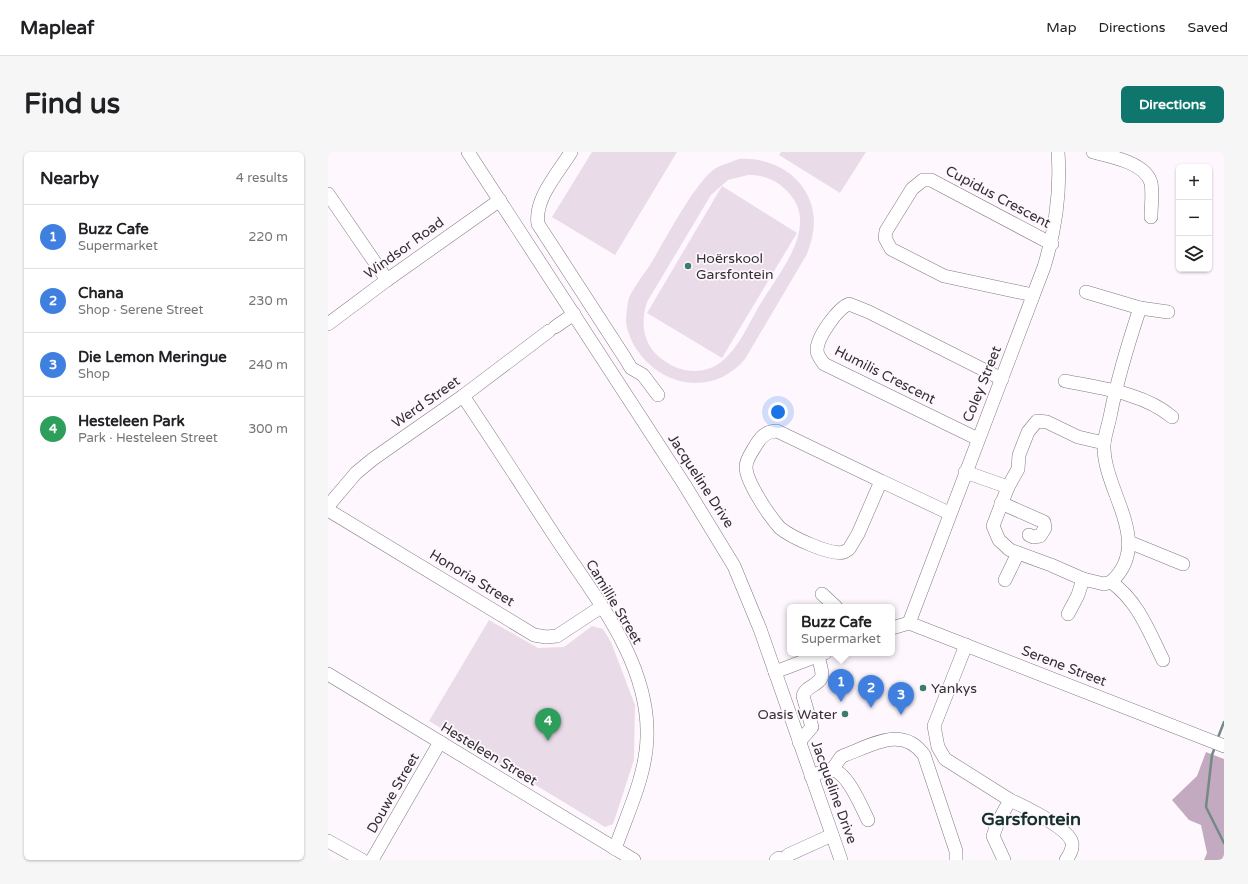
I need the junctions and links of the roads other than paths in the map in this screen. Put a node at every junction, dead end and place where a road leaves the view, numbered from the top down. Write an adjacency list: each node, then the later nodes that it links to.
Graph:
1 (468, 152): 6 (street, Jacqueline Drive)
2 (571, 152): 9 (street)
3 (1058, 152): 8 (street, Coley Street)
4 (1093, 152): 7 (street)
5 (328, 194): 11 (street)
6 (500, 200): 10 (street, Jacqueline Drive); 11 (street, Windsor Road)
7 (1151, 217)
8 (1052, 244): 13 (street, Coley Street); 13 (street, Cupidus Crescent)
9 (567, 269): 10 (street); 21 (street)
10 (552, 279): 16 (street, Jacqueline Drive)
11 (387, 280): 17 (street, Windsor Road)
12 (1086, 292): 14 (street)
13 (1033, 295): 18 (street, Coley Street)
14 (1140, 308): 15 (street); 20 (street)
15 (1168, 312)
16 (574, 314): 22 (street, Werd Street); 50 (street, Jacqueline Drive)
17 (328, 324)
18 (1002, 379): 24 (street, Coley Street); 24 (street, Humilis Crescent)
19 (1065, 382): 20 (street)
20 (1114, 392): 23 (street); 25 (street)
21 (658, 395)
22 (463, 396): 30 (street, Werd Street); 42 (street, Camillie Street)
23 (1172, 417)
24 (978, 439): 26 (street, Coley Street)
25 (1104, 444): 28 (street); 34 (street)
26 (965, 472): 28 (street); 32 (street, Coley Street)
27 (881, 481): 27 (street); 32 (street)
28 (1008, 487): 29 (street)
29 (1000, 502): 33 (street); 35 (street)
30 (328, 506)
31 (328, 510): 42 (street, Honoria Street)
32 (950, 513): 44 (street, Coley Street)
33 (1029, 535)
34 (1129, 542): 36 (street); 39 (street)
35 (1018, 553): 37 (street); 38 (street)
36 (1183, 564)
37 (1083, 579): 39 (street); 43 (street)
38 (1005, 580)
39 (1111, 582): 49 (street)
40 (822, 594): 41 (street)
41 (833, 604)
42 (601, 607): 63 (street, Camillie Street)
43 (1068, 614)
44 (909, 623): 45 (street); 46 (street, Serene Street)
45 (895, 627)
46 (966, 645): 56 (street, Serene Street); 59 (street)
47 (817, 656): 50 (street)
48 (822, 656): 52 (street)
49 (1163, 660)
50 (775, 672): 53 (street, Jacqueline Drive)
51 (328, 674): 54 (street, Hesteleen Street)
52 (805, 702): 53 (street); 55 (street)
53 (786, 706): 55 (street, Jacqueline Drive)
54 (440, 742): 63 (street, Hesteleen Street); 66 (street, Douwe Street)
55 (799, 742): 58 (street, Jacqueline Drive)
56 (1224, 746)
57 (832, 770): 58 (street); 60 (street); 69 (street)
58 (811, 776): 61 (street, Jacqueline Drive)
59 (1010, 800): 70 (street); 71 (street)
60 (868, 820)
61 (832, 835): 64 (street); 68 (street, Jacqueline Drive)
62 (328, 841): 65 (street)
63 (615, 848): 67 (street, Hesteleen Street)
64 (781, 858)
65 (362, 860)
66 (372, 860)
67 (634, 860)
68 (841, 860)
69 (956, 860)
70 (1004, 860)
71 (1066, 860)

